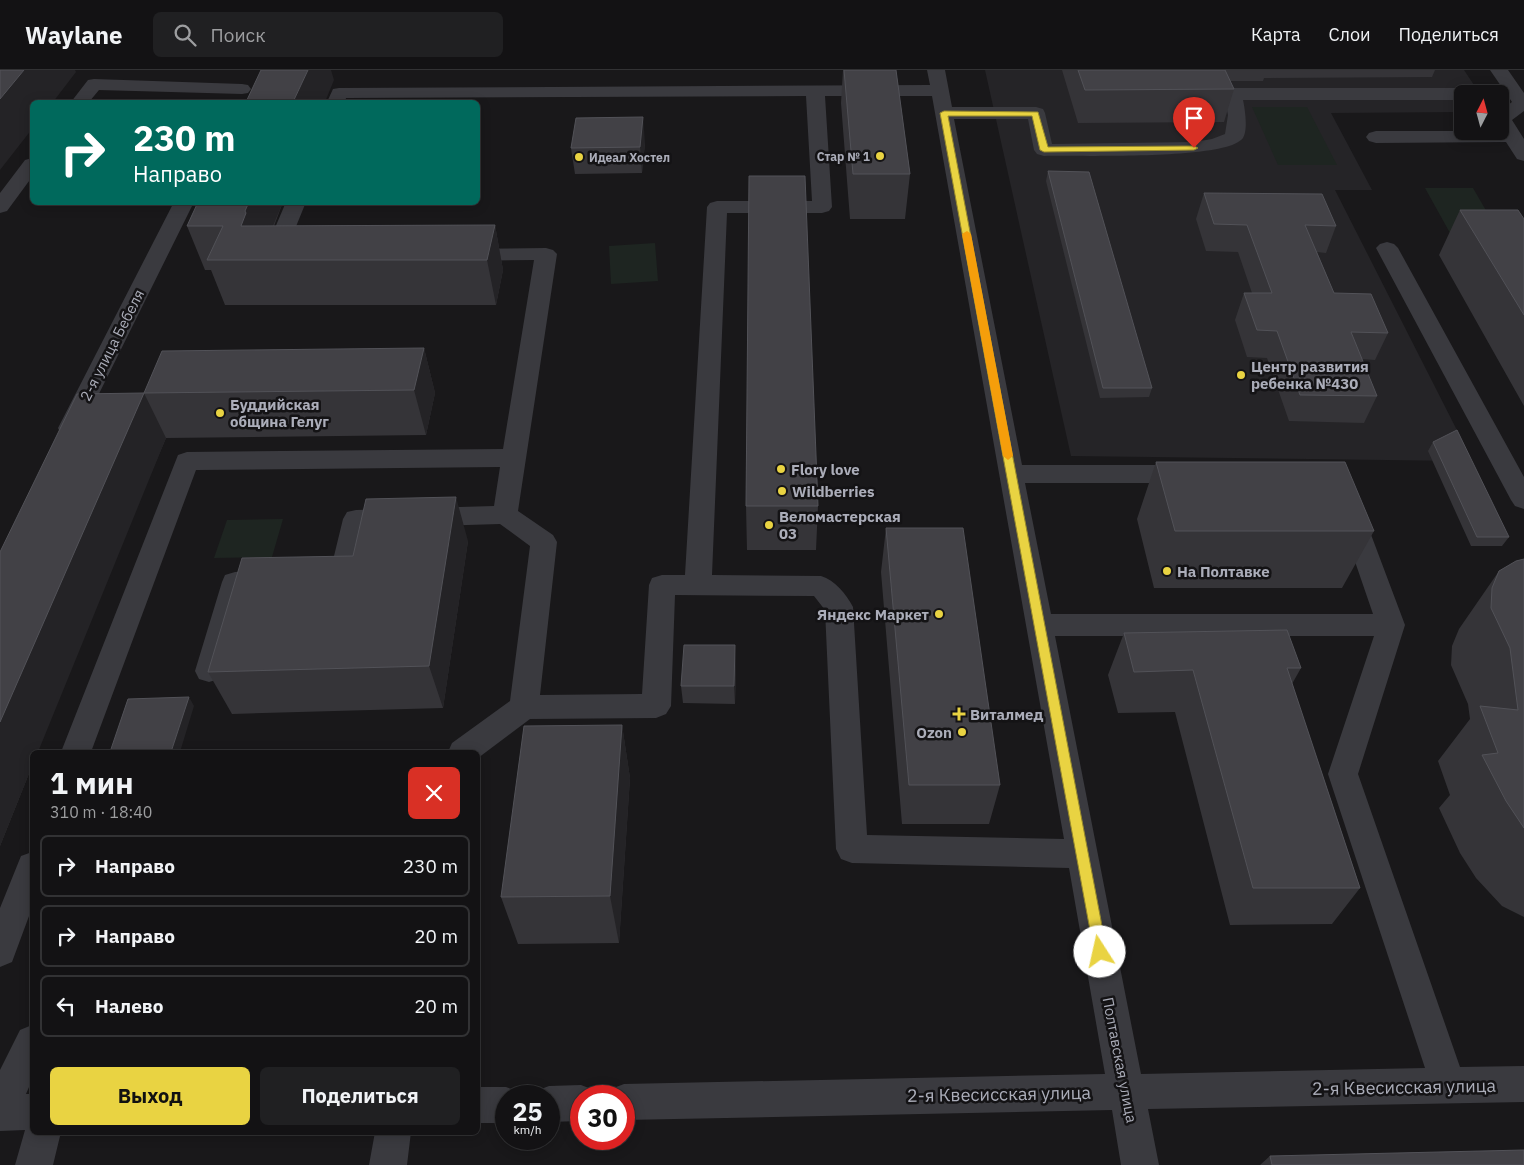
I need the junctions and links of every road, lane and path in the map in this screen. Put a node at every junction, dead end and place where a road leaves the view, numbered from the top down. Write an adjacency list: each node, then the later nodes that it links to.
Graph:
1 (936, 70): 8 (street, Полтавская улица)
2 (1499, 70): 9 (street)
3 (241, 89): 6 (street)
4 (815, 90): 7 (street); 8 (street); 26 (street)
5 (1454, 94): 8 (street)
6 (82, 100)
7 (337, 100)
8 (942, 101): 21 (street, Полтавская улица)
9 (1512, 136): 10 (street); 11 (street)
10 (1376, 137)
11 (1524, 155)
12 (30, 167): 15 (street)
13 (182, 205): 19 (street, 2-я улица Бебеля)
14 (295, 205): 18 (street)
15 (0, 207)
16 (1387, 248): 24 (street)
17 (439, 255): 20 (street)
18 (303, 256)
19 (58, 452)
20 (514, 458): 25 (street); 31 (street)
21 (1012, 474): 22 (street); 27 (street, Полтавская улица)
22 (1211, 474)
23 (1343, 492): 28 (street)
24 (1523, 495)
25 (505, 515): 29 (street); 30 (street)
26 (698, 585): 30 (street); 33 (street)
27 (1040, 625): 28 (street); 33 (street, Полтавская улица)
28 (1391, 625): 38 (street)
29 (209, 671)
30 (524, 707): 32 (street)
31 (77, 750)
32 (466, 750)
33 (1083, 854): 39 (street, Полтавская улица)
34 (30, 871): 35 (street)
35 (1, 944)
36 (30, 1046): 43 (street)
37 (1524, 1084): 38 (street, 2-я Квесисская улица)
38 (1449, 1086): 39 (street, 2-я Квесисская улица)
39 (1126, 1092): 40 (street, 2-я Квесисская улица); 49 (street, Полтавская улица)
40 (635, 1102)
41 (495, 1104): 42 (street)
42 (480, 1105)
43 (0, 1111): 44 (street)
44 (30, 1112)
45 (42, 1135): 47 (street)
46 (393, 1135): 48 (street)
47 (34, 1165)
48 (388, 1165)
49 (1140, 1165)

